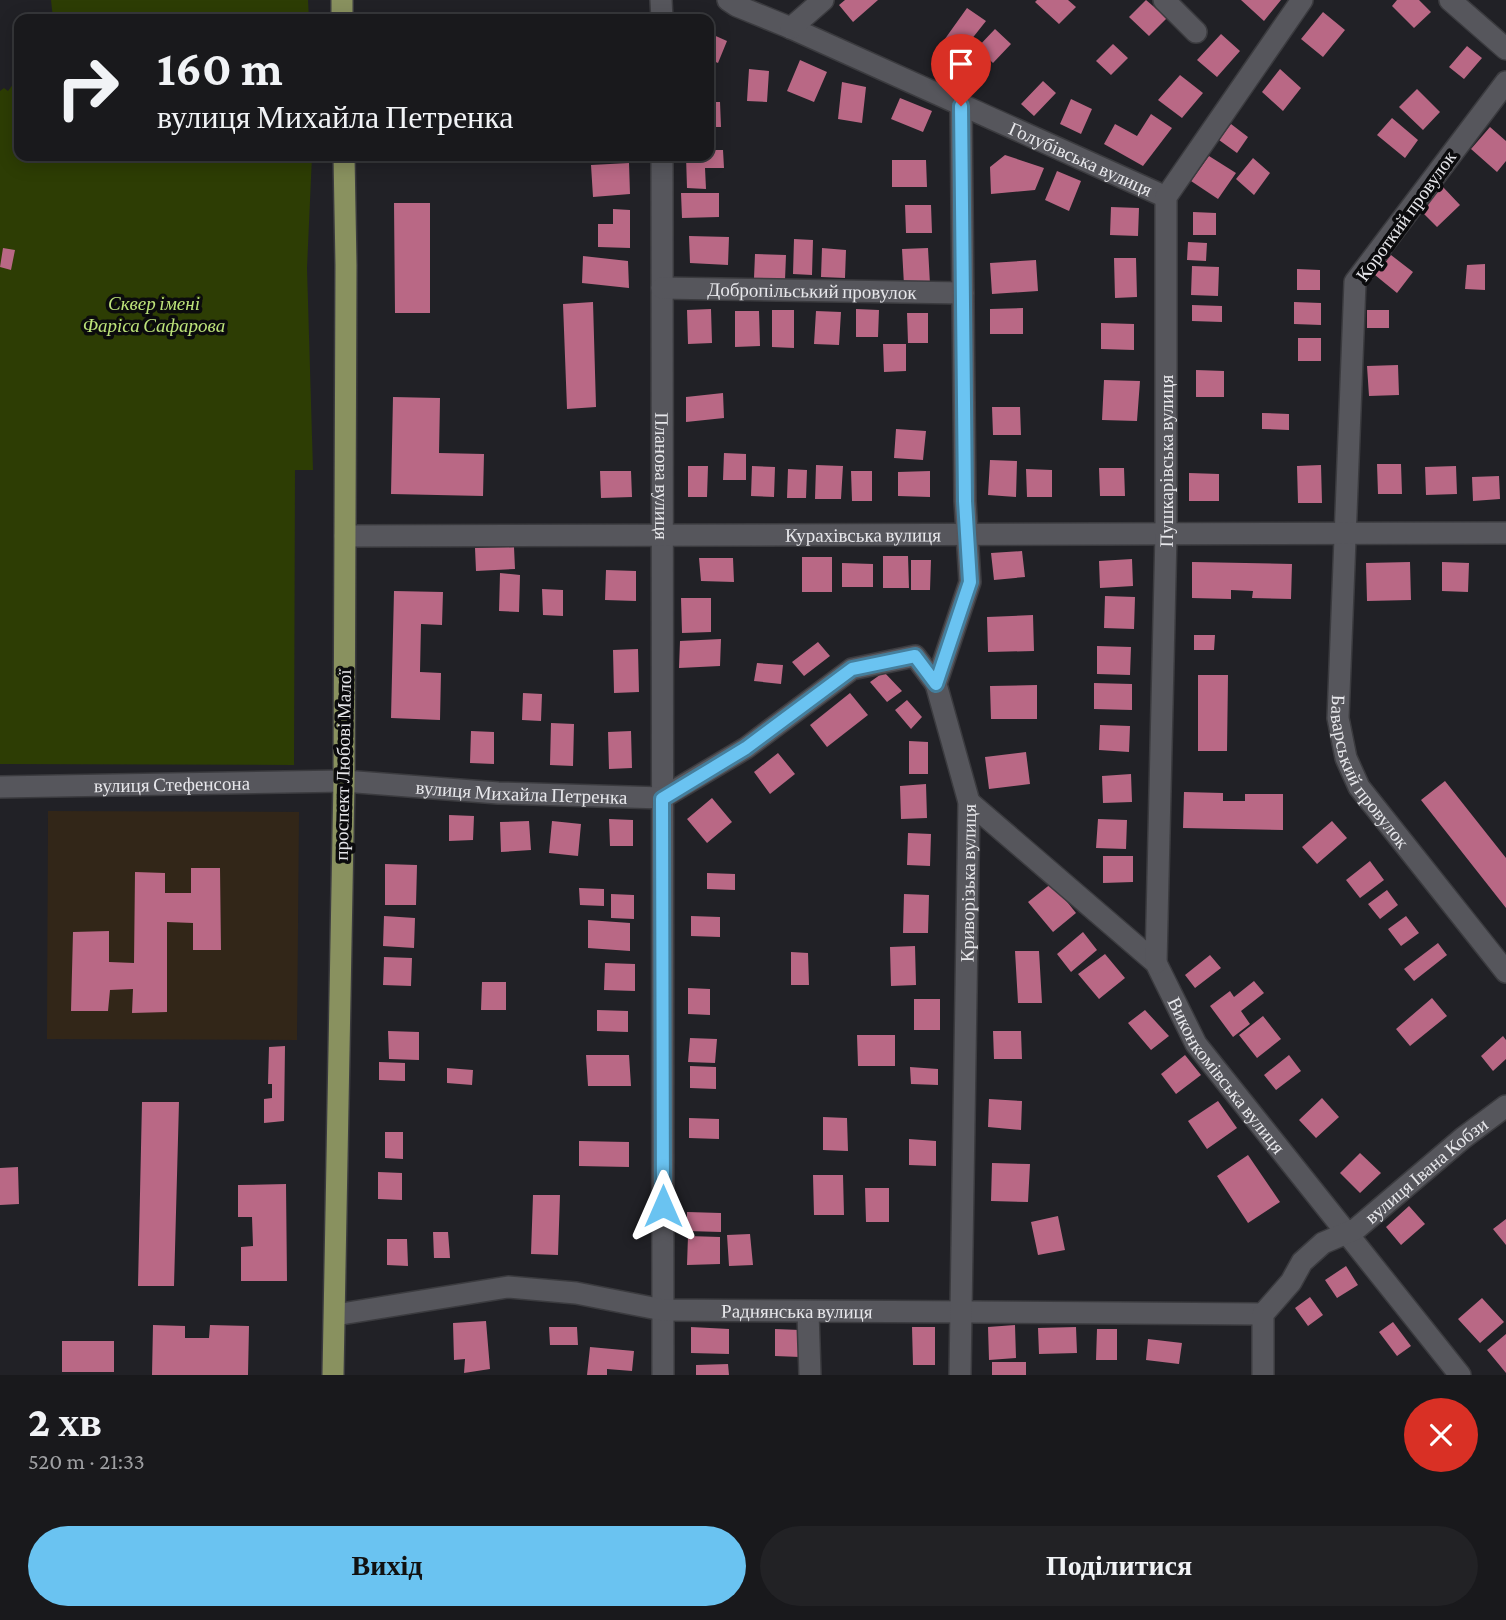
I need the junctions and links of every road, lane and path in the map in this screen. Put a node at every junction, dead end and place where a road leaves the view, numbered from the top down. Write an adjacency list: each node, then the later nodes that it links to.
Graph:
1 (728, 0): 6 (street, Голубівська вулиця)
2 (823, 0): 6 (street)
3 (1164, 0): 7 (street)
4 (1301, 0): 13 (street)
5 (1450, 0): 8 (street)
6 (791, 28): 10 (street, Голубівська вулиця)
7 (1196, 32)
8 (1506, 49)
9 (1506, 82): 17 (street, Короткий провулок)
10 (961, 106): 13 (street, Голубівська вулиця); 15 (street)
11 (344, 161): 21 (main road, проспект Любові Малої)
12 (662, 161): 14 (street, Планова вулиця)
13 (1166, 197): 16 (street, Пушкарівська вулиця)
14 (662, 288): 15 (street, Добропільський провулок); 20 (street, Планова вулиця)
15 (963, 293): 19 (street)
16 (1166, 533): 17 (street, Курахівська вулиця); 19 (street, Курахівська вулиця); 27 (street, Пушкарівська вулиця)
17 (1347, 533): 18 (street, Курахівська вулиця); 28 (street, Баварський провулок)
18 (1506, 533)
19 (967, 534): 20 (street, Курахівська вулиця); 22 (street)
20 (663, 535): 21 (street, Курахівська вулиця); 25 (street, Планова вулиця)
21 (345, 536): 23 (main road, проспект Любові Малої)
22 (936, 684): 25 (street); 26 (street, Криворізька вулиця)
23 (344, 781): 24 (street, вулиця Стефенсона); 25 (street, вулиця Михайла Петренка); 35 (main road, проспект Любові Малої)
24 (0, 787)
25 (662, 799): 31 (street, Планова вулиця)
26 (970, 802): 27 (street, Виконкомівська вулиця); 33 (street, Криворізька вулиця)
27 (1156, 963): 30 (street, Виконкомівська вулиця)
28 (1506, 972)
29 (1506, 1105): 30 (street, вулиця Івана Кобзи)
30 (1346, 1233): 34 (street, вулиця Івана Кобзи); 41 (street, Виконкомівська вулиця)
31 (663, 1310): 32 (street, Раднянська вулиця); 35 (street, Раднянська вулиця); 37 (street, Планова вулиця)
32 (808, 1312): 33 (street, Раднянська вулиця); 38 (street)
33 (960, 1314): 34 (street, Раднянська вулиця); 39 (street, Криворізька вулиця)
34 (1263, 1314): 40 (street)
35 (335, 1315): 36 (main road, проспект Любові Малої)
36 (333, 1375)
37 (663, 1375)
38 (810, 1375)
39 (960, 1375)
40 (1263, 1375)
41 (1460, 1375)

